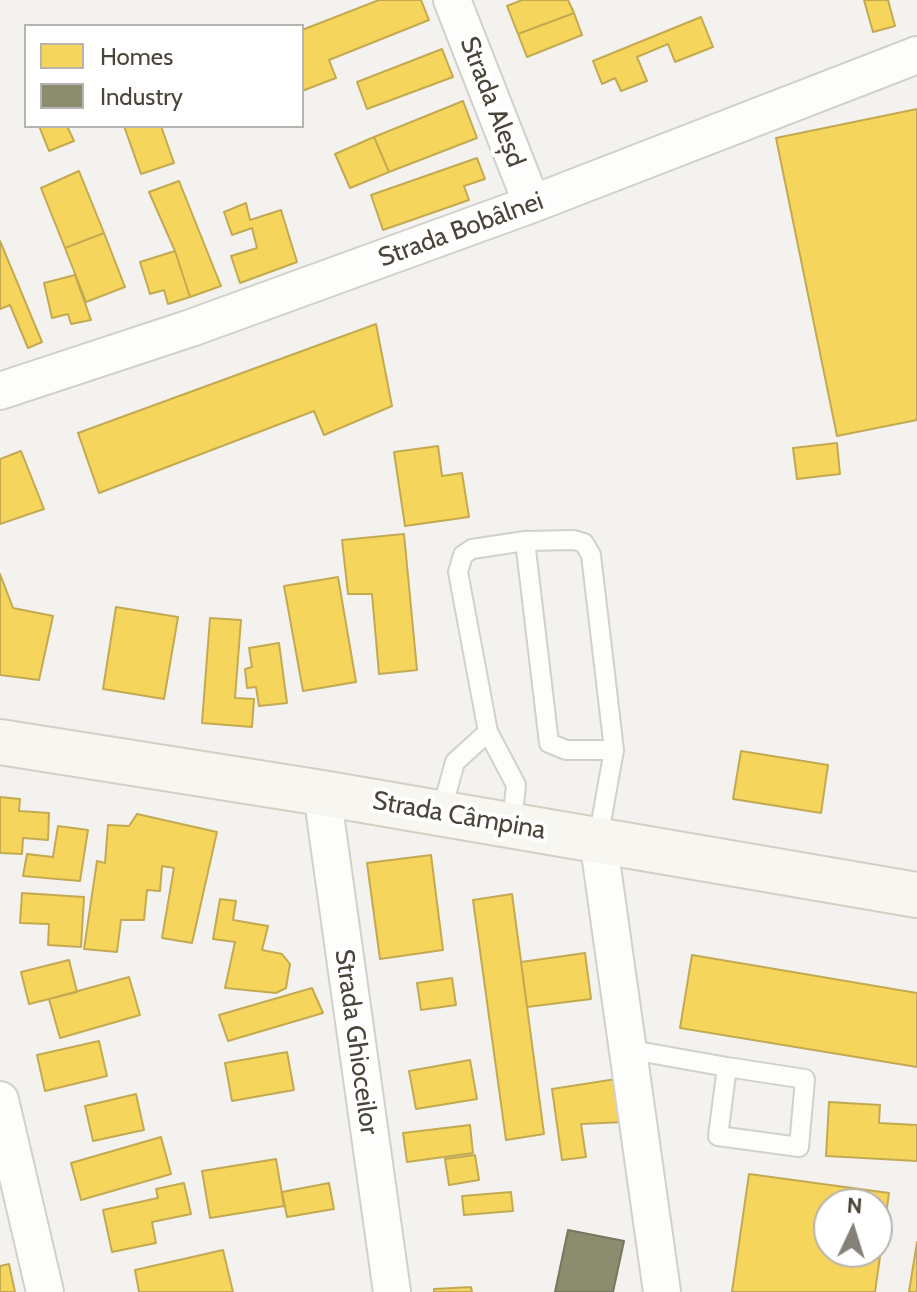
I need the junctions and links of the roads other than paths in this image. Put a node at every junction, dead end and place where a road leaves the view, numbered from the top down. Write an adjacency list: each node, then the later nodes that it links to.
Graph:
1 (452, 0): 3 (street, Strada Aleșd)
2 (917, 55): 3 (street, Strada Bobâlnei)
3 (532, 204): 4 (street, Strada Bobâlnei)
4 (0, 391)
5 (525, 541): 6 (lane); 8 (lane); 8 (lane)
6 (488, 732): 10 (lane); 11 (lane)
7 (0, 742): 9 (main road, Strada Câmpina)
8 (614, 750): 12 (lane)
9 (322, 793): 10 (main road, Strada Câmpina); 18 (street, Strada Ghioceilor)
10 (441, 813): 11 (main road, Strada Câmpina)
11 (512, 824): 12 (main road, Strada Câmpina)
12 (598, 839): 13 (main road, Strada Câmpina); 14 (street)
13 (917, 895)
14 (626, 1049): 15 (lane); 19 (street)
15 (727, 1067): 15 (lane)
16 (0, 1100): 17 (street)
17 (45, 1292)
18 (392, 1292)
19 (662, 1292)

